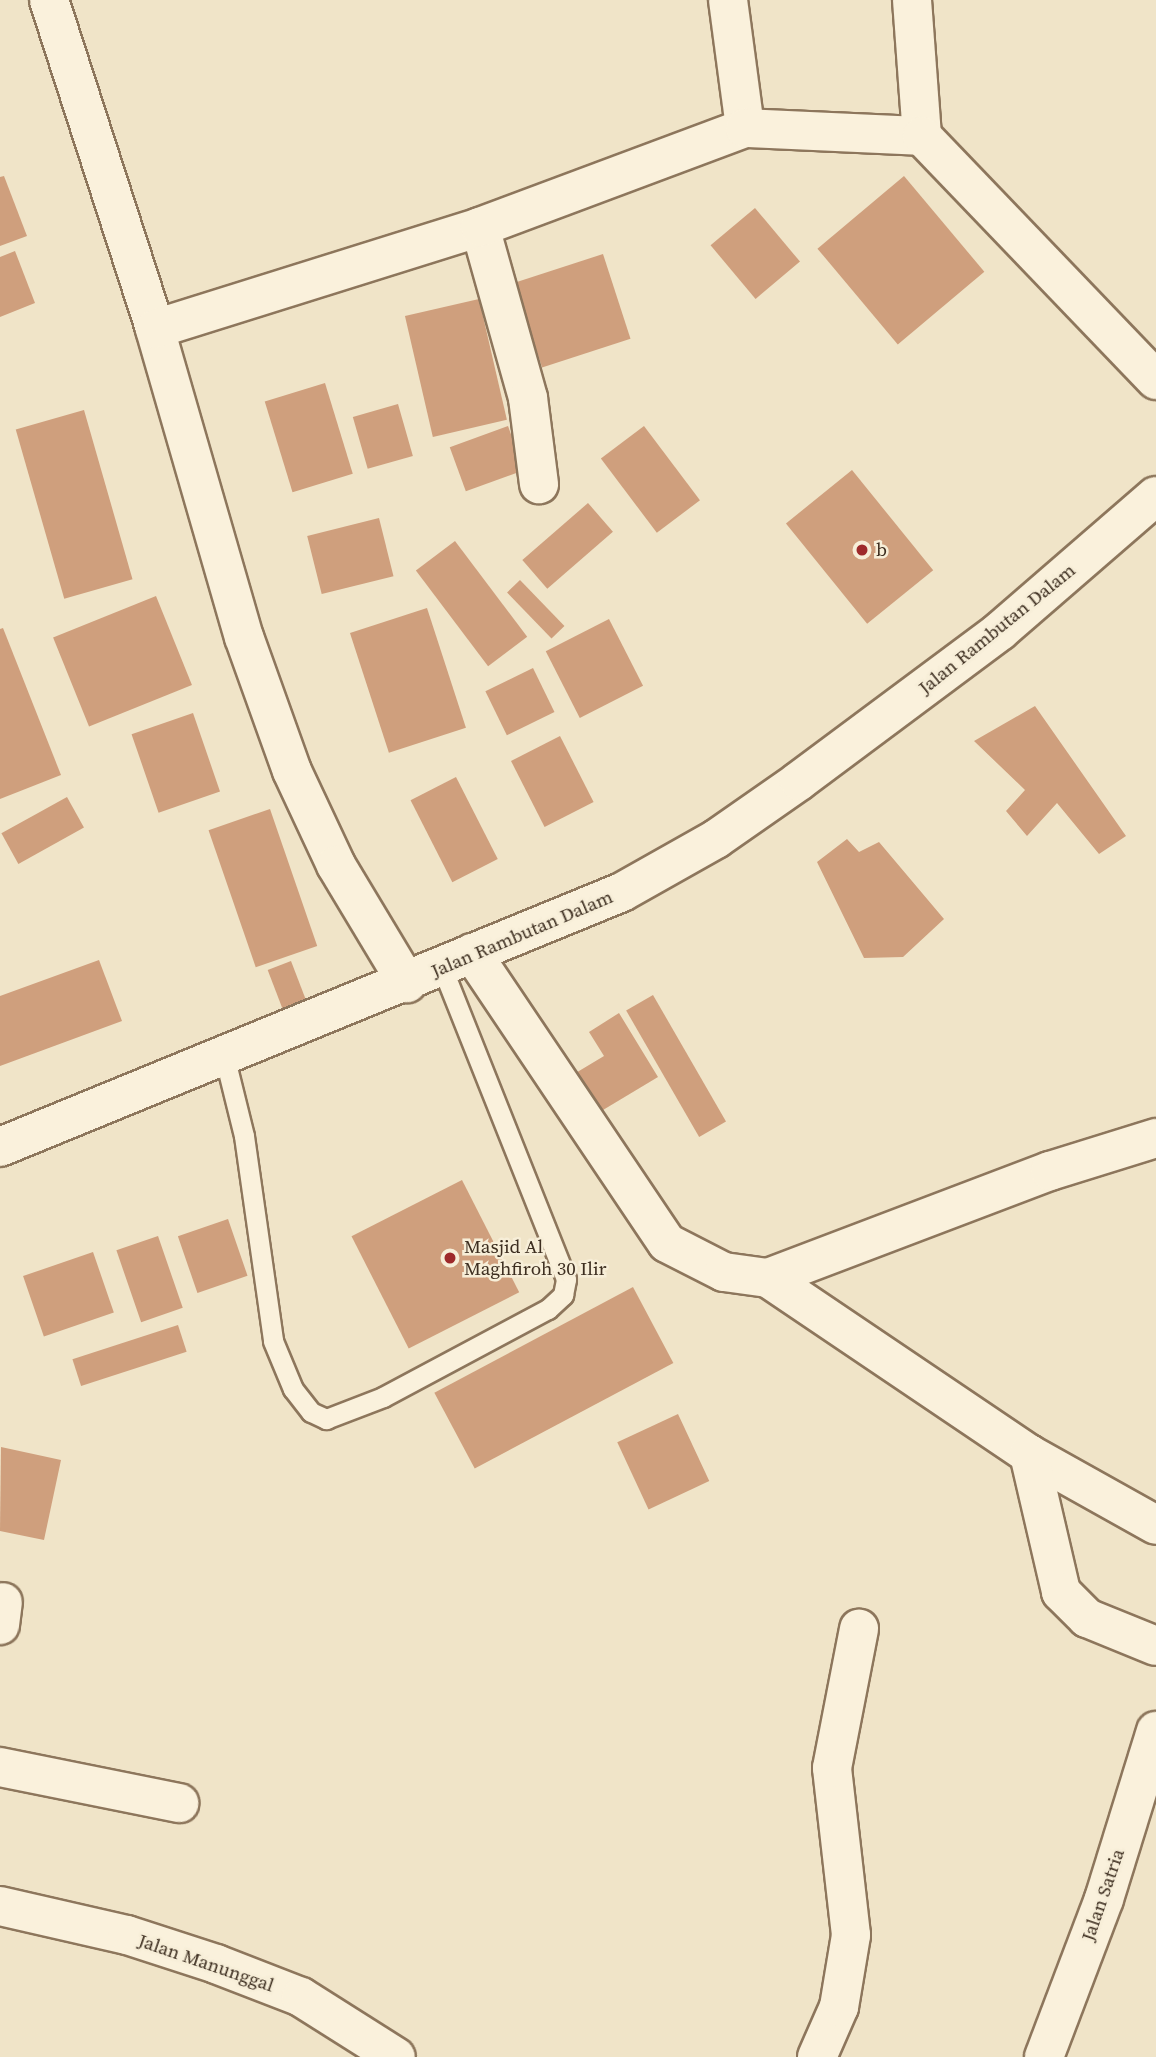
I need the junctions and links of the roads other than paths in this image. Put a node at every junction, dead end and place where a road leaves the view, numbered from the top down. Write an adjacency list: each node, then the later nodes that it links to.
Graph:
1 (49, 0): 7 (street)
2 (728, 0): 4 (street)
3 (912, 0): 5 (street)
4 (745, 128): 5 (street); 6 (street)
5 (922, 136): 8 (street)
6 (480, 227): 7 (street); 9 (street)
7 (155, 329): 12 (street)
8 (1156, 380)
9 (539, 484)
10 (1156, 496): 11 (street, Jalan Rambutan Dalam)
11 (457, 961): 12 (street, Jalan Rambutan Dalam); 13 (lane); 16 (street)
12 (407, 983): 13 (street, Jalan Rambutan Dalam)
13 (225, 1059): 15 (street, Jalan Rambutan Dalam)
14 (1156, 1138): 16 (street)
15 (0, 1147)
16 (768, 1278): 17 (street)
17 (1029, 1454): 18 (street); 20 (street)
18 (1156, 1525)
19 (859, 1629): 26 (street)
20 (1156, 1646)
21 (1156, 1731): 27 (street, Jalan Satria)
22 (0, 1767): 23 (street)
23 (179, 1803)
24 (2, 1910): 25 (street, Jalan Manunggal)
25 (396, 2057)
26 (817, 2057)
27 (1044, 2057)

